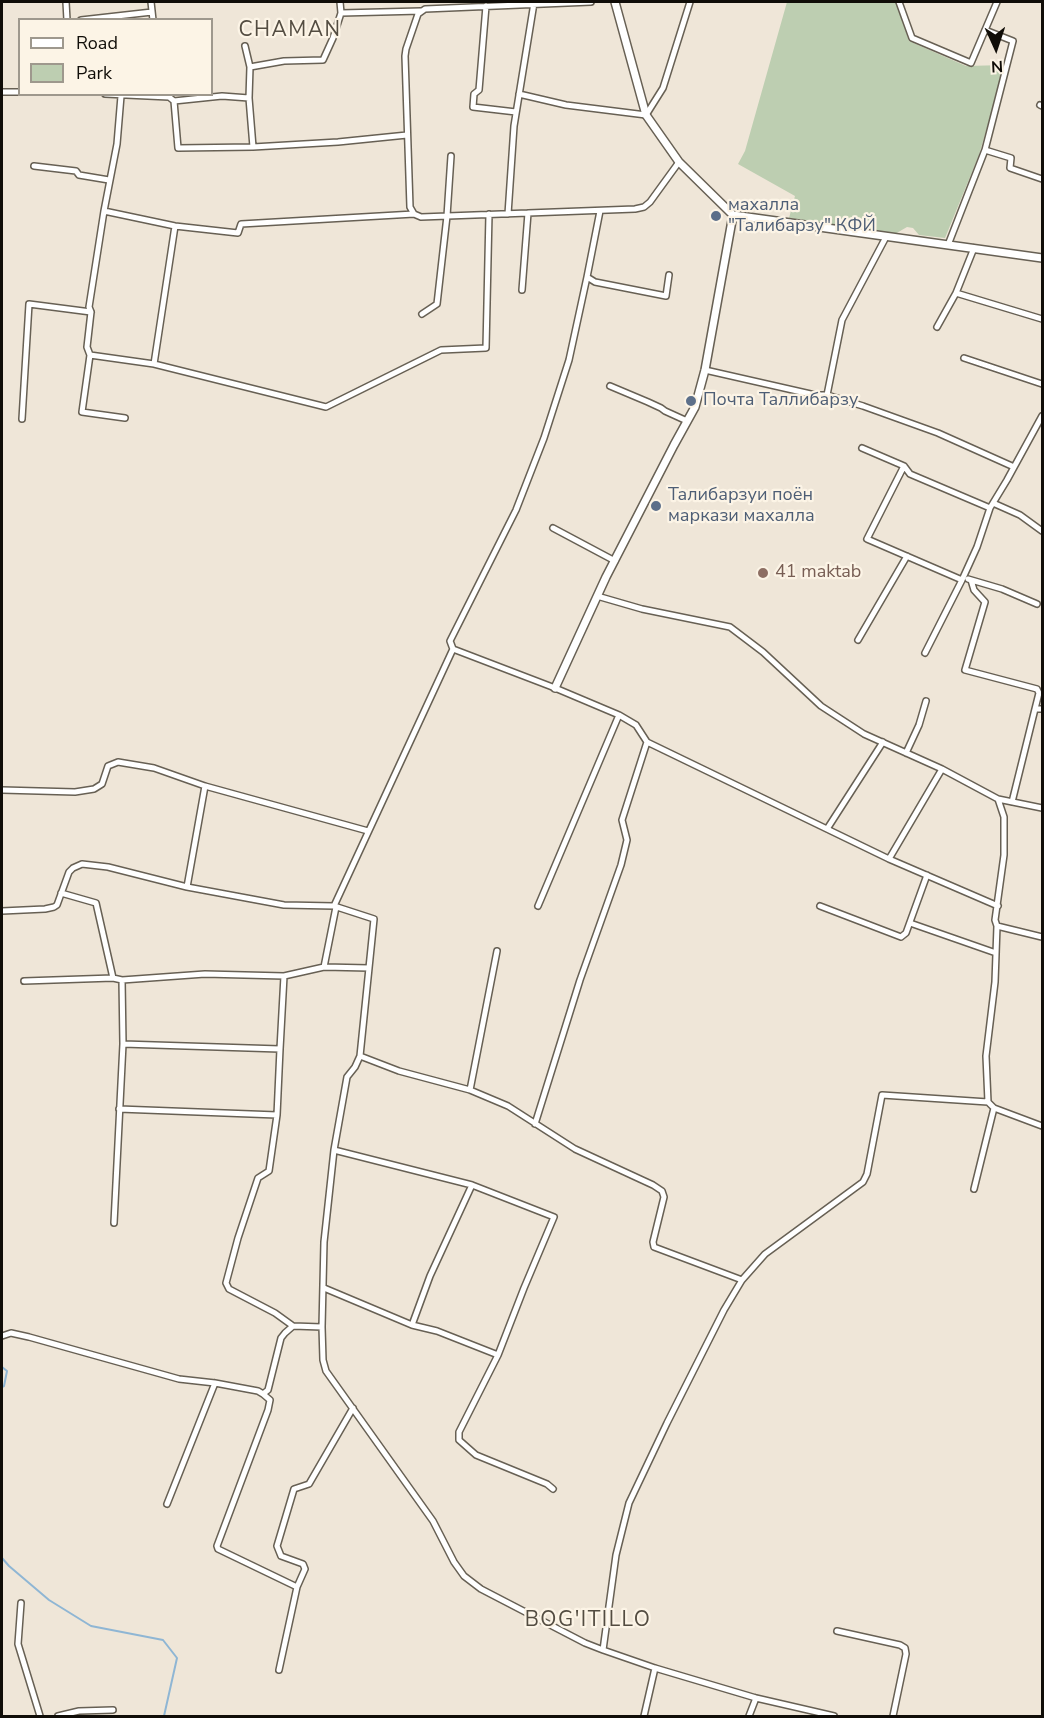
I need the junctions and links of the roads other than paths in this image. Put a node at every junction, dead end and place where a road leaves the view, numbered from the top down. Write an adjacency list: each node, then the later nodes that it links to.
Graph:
1 (66, 2): 14 (street)
2 (151, 2): 12 (street)
3 (340, 2): 13 (street)
4 (591, 2): 9 (street)
5 (615, 2): 27 (street)
6 (690, 2): 27 (street)
7 (899, 2): 17 (street)
8 (996, 2): 17 (street)
9 (533, 3): 10 (street); 22 (street)
10 (486, 6): 11 (street); 26 (street)
11 (421, 11): 13 (street); 28 (street)
12 (152, 12): 15 (street); 16 (street)
13 (341, 13): 19 (street)
14 (68, 18)
15 (99, 18)
16 (153, 18)
17 (985, 30): 30 (street)
18 (245, 46): 19 (street)
19 (250, 67): 25 (street)
20 (2, 92): 21 (street)
21 (18, 92)
22 (519, 94): 26 (street); 27 (street)
23 (121, 96): 24 (street); 35 (street)
24 (171, 98): 25 (street); 29 (street)
25 (249, 98): 29 (street)
26 (516, 112): 41 (street)
27 (646, 115): 32 (street)
28 (408, 135): 29 (street); 39 (street)
29 (253, 147)
30 (985, 150): 34 (street); 46 (street)
31 (451, 156): 43 (street)
32 (679, 162): 37 (street); 42 (street)
33 (34, 166): 35 (street)
34 (1042, 179)
35 (109, 180): 36 (street)
36 (104, 211): 44 (street); 53 (street)
37 (600, 211): 38 (street); 50 (street)
38 (528, 213): 41 (street); 51 (street)
39 (414, 214): 43 (street); 44 (street)
40 (489, 214): 41 (street); 43 (street); 59 (street)
41 (508, 214)
42 (733, 215): 45 (street); 60 (street)
43 (447, 216): 54 (street)
44 (174, 225): 59 (street)
45 (886, 237): 46 (street); 63 (street)
46 (948, 245): 47 (street)
47 (974, 248): 48 (street); 52 (street)
48 (1042, 258)
49 (669, 275): 50 (street)
50 (587, 277): 82 (street)
51 (522, 290)
52 (956, 293): 55 (street); 56 (street)
53 (91, 312): 57 (street); 66 (street)
54 (422, 314)
55 (1042, 319)
56 (937, 327)
57 (90, 355): 59 (street); 65 (street)
58 (964, 357): 61 (street)
59 (154, 364)
60 (705, 370): 63 (street); 67 (street)
61 (1042, 384)
62 (610, 386): 67 (street)
63 (827, 395): 71 (street)
64 (1042, 416): 68 (street)
65 (125, 418)
66 (22, 419)
67 (687, 421): 76 (street)
68 (1041, 424): 71 (street)
69 (862, 448): 70 (street)
70 (904, 466): 72 (street); 75 (street)
71 (1014, 467): 72 (street)
72 (991, 506): 74 (street); 77 (street)
73 (553, 528): 76 (street)
74 (1042, 531)
75 (907, 556): 77 (street); 81 (street)
76 (615, 561): 79 (street)
77 (963, 579): 78 (street); 83 (street)
78 (971, 580): 80 (street); 86 (street)
79 (597, 596): 84 (street); 90 (street)
80 (1037, 604)
81 (858, 640)
82 (453, 649): 84 (street); 99 (street)
83 (925, 653)
84 (555, 688): 88 (street)
85 (926, 701): 91 (street)
86 (1035, 709): 87 (street); 96 (street)
87 (1042, 709)
88 (619, 715): 89 (street); 104 (street)
89 (647, 742): 98 (street); 128 (street)
90 (884, 742): 91 (street); 98 (street)
91 (906, 753): 92 (street)
92 (942, 769): 95 (street); 100 (street)
93 (206, 786): 94 (street); 99 (street); 102 (street)
94 (2, 790)
95 (998, 799): 96 (street); 106 (street)
96 (1012, 802): 97 (street)
97 (1042, 808)
98 (827, 829): 100 (street)
99 (368, 831): 107 (street)
100 (890, 860): 101 (street)
101 (927, 875): 106 (street); 109 (street)
102 (187, 888): 103 (street); 107 (street)
103 (61, 893): 108 (street); 117 (street)
104 (538, 906)
105 (820, 906): 109 (street)
106 (998, 906): 110 (street)
107 (335, 907): 114 (street); 115 (street)
108 (2, 911)
109 (910, 923): 113 (street)
110 (997, 926): 111 (street); 113 (street)
111 (1042, 937)
112 (497, 951): 123 (street)
113 (996, 953): 124 (street)
114 (324, 967): 115 (street); 116 (street)
115 (369, 968): 122 (street)
116 (284, 976): 118 (street); 121 (street)
117 (112, 978): 118 (street); 119 (street)
118 (122, 980): 120 (street)
119 (24, 981)
120 (123, 1044): 121 (street); 126 (street)
121 (280, 1049): 127 (street)
122 (360, 1056): 123 (street); 130 (street)
123 (470, 1090): 128 (street)
124 (988, 1102): 125 (street); 134 (street)
125 (994, 1108): 129 (street); 132 (street)
126 (119, 1109): 127 (street); 133 (street)
127 (277, 1115): 137 (street)
128 (535, 1124): 134 (street)
129 (1042, 1126)
130 (334, 1150): 131 (street); 135 (street)
131 (472, 1185): 136 (street); 140 (street)
132 (974, 1189)
133 (114, 1223)
134 (742, 1280): 149 (street)
135 (324, 1288): 136 (street); 138 (street)
136 (412, 1325): 140 (street)
137 (293, 1326): 138 (street); 142 (street)
138 (322, 1327): 143 (street)
139 (2, 1336): 141 (street)
140 (498, 1355): 144 (street)
141 (215, 1383): 142 (street); 145 (street)
142 (263, 1394): 146 (street)
143 (353, 1408): 146 (street); 149 (street)
144 (554, 1489)
145 (167, 1504)
146 (297, 1587): 151 (street)
147 (21, 1603): 155 (street)
148 (837, 1631): 160 (street)
149 (603, 1650): 150 (street)
150 (655, 1668): 152 (street); 157 (street)
151 (279, 1670)
152 (756, 1698): 154 (street); 158 (street)
153 (113, 1710): 156 (street)
154 (817, 1714): 159 (street)
155 (40, 1716)
156 (58, 1716)
157 (644, 1716)
158 (749, 1716)
159 (834, 1716)
160 (893, 1716)

